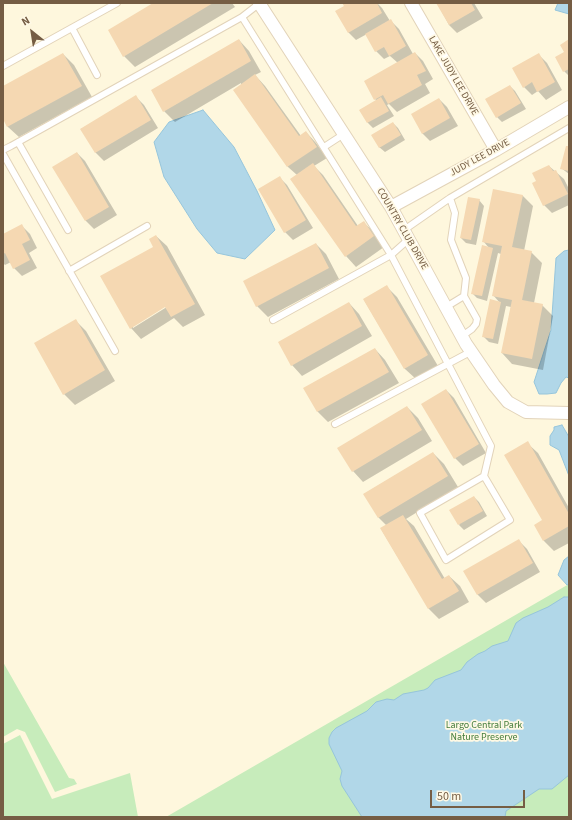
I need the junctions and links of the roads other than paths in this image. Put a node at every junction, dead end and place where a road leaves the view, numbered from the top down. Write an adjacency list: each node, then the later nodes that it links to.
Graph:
1 (117, 3): 5 (lane)
2 (259, 3): 4 (lane); 10 (street, COUNTRY CLUB DRIVE)
3 (411, 3): 14 (street, LAKE JUDY LEE DRIVE)
4 (242, 17): 11 (lane); 12 (lane)
5 (72, 28): 6 (lane); 7 (lane)
6 (3, 66)
7 (97, 75)
8 (569, 107): 14 (street, JUDY LEE DRIVE)
9 (569, 128): 16 (lane)
10 (344, 134): 12 (lane); 17 (street, COUNTRY CLUB DRIVE)
11 (18, 142): 13 (lane); 19 (lane)
12 (324, 147): 21 (lane)
13 (3, 150)
14 (496, 150): 17 (street, JUDY LEE DRIVE)
15 (3, 154): 22 (lane)
16 (450, 198): 20 (lane); 23 (lane)
17 (391, 207): 20 (street, COUNTRY CLUB DRIVE)
18 (147, 226): 22 (lane)
19 (68, 230)
20 (406, 235): 21 (lane); 24 (street, COUNTRY CLUB DRIVE)
21 (391, 255): 25 (lane); 29 (lane)
22 (69, 271): 27 (lane)
23 (464, 296): 24 (lane); 26 (lane)
24 (446, 307): 26 (street, COUNTRY CLUB DRIVE)
25 (273, 320)
26 (462, 336): 28 (street, COUNTRY CLUB DRIVE)
27 (115, 351)
28 (472, 352): 29 (lane); 30 (street, COUNTRY CLUB DRIVE)
29 (449, 363): 31 (lane); 32 (lane)
30 (569, 413)
31 (335, 424)
32 (484, 476): 32 (lane)

